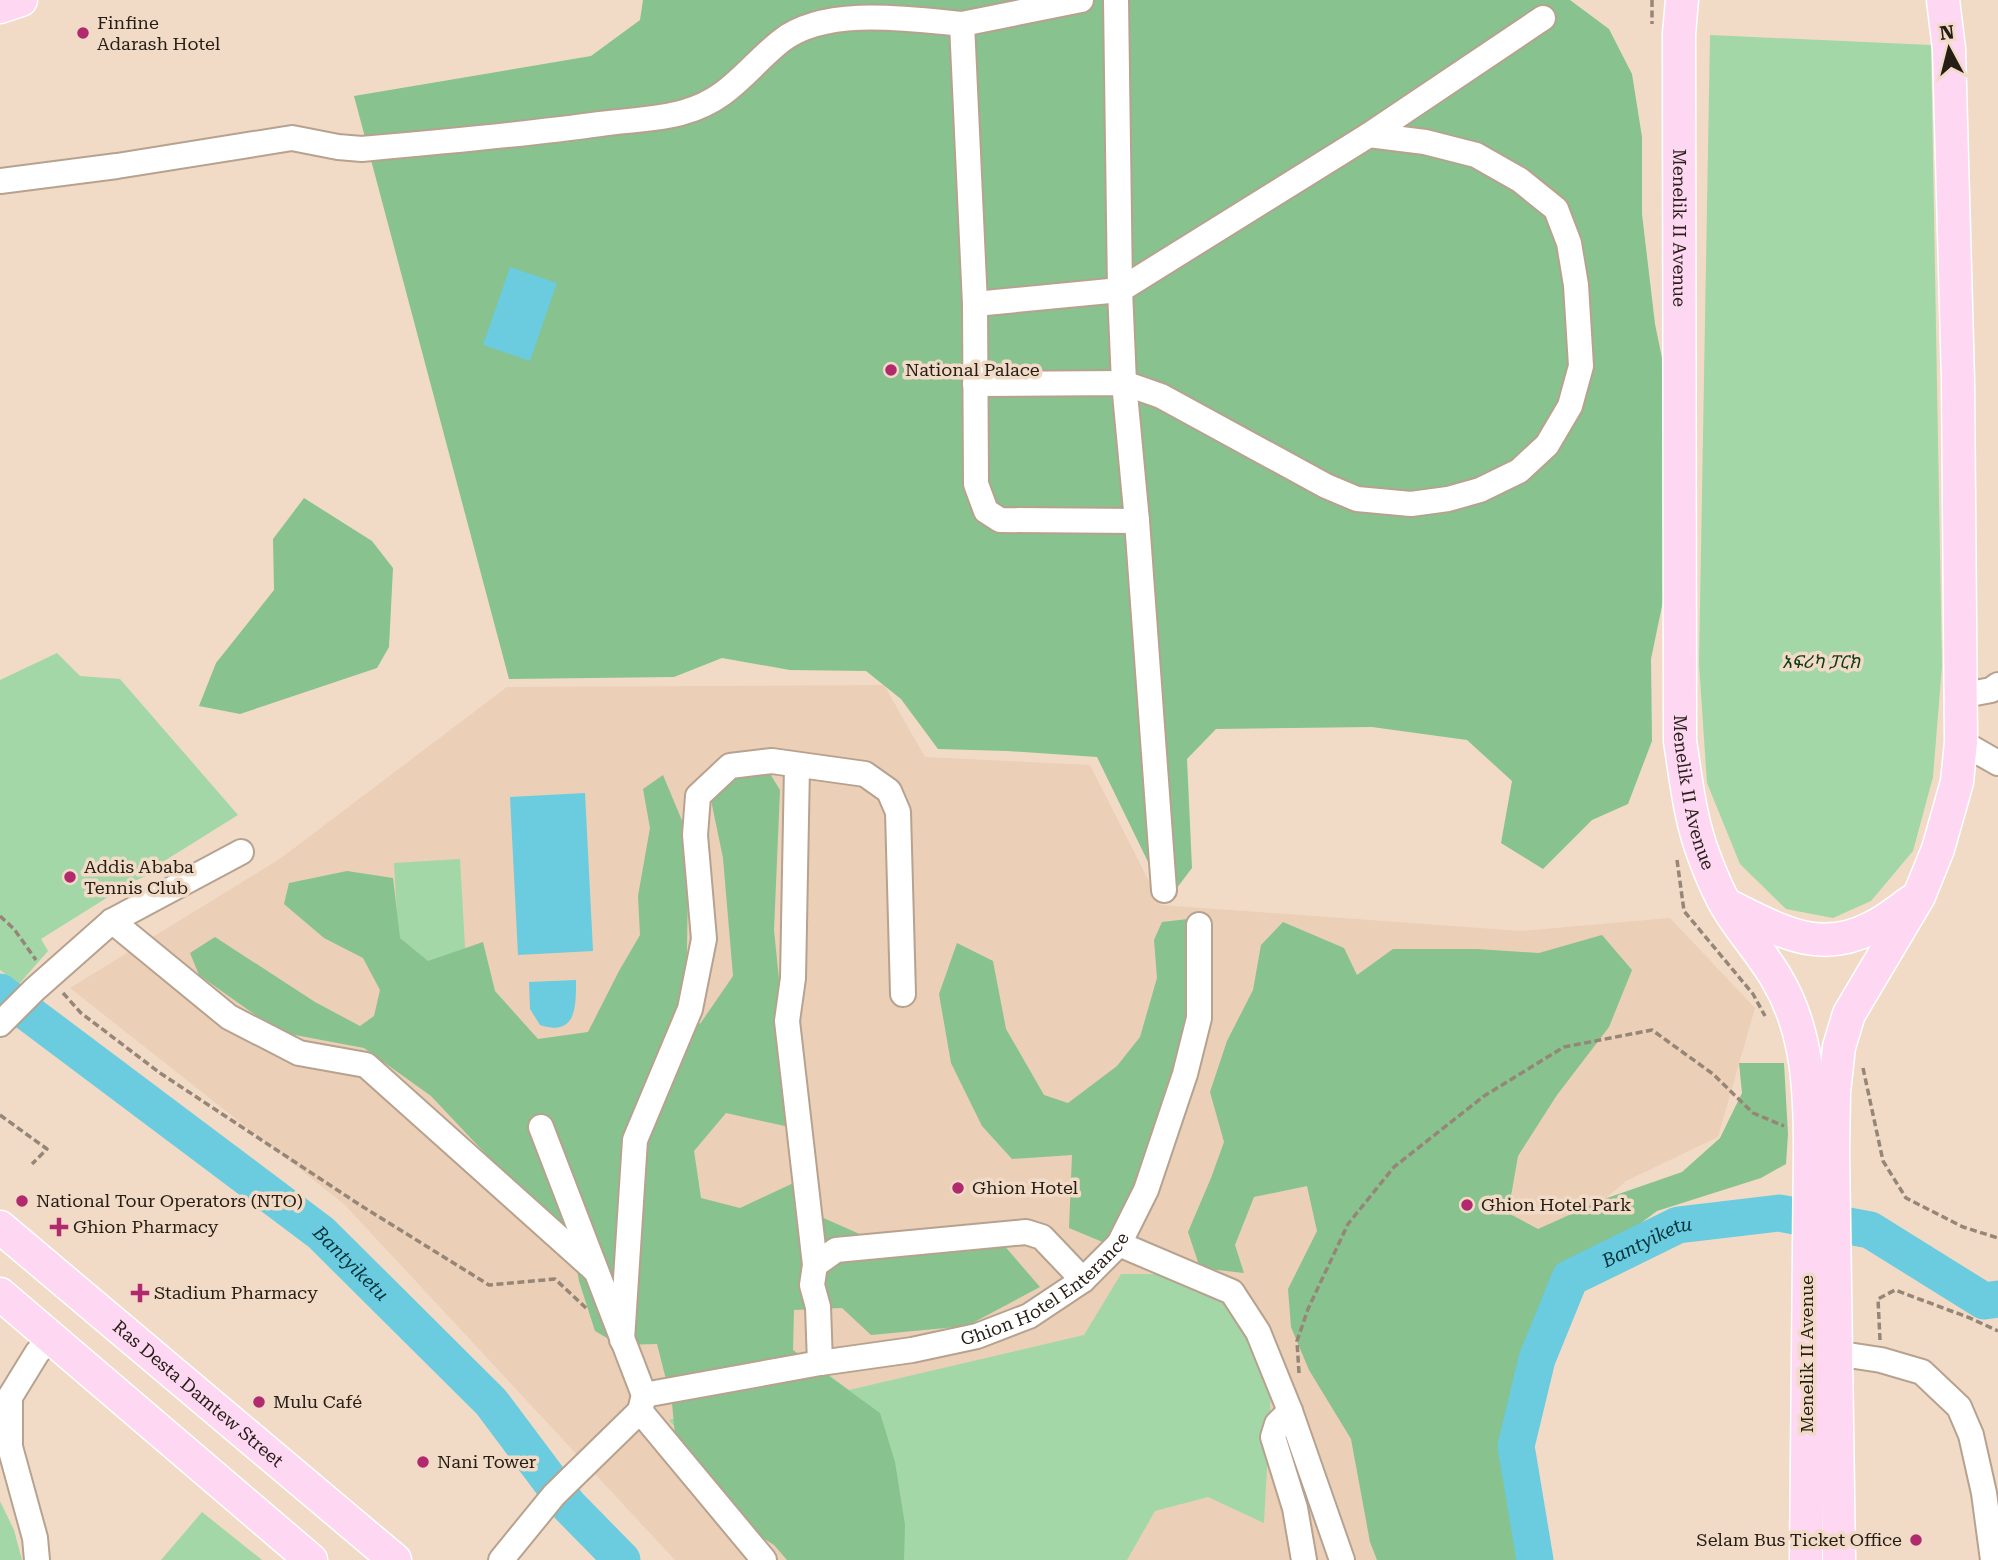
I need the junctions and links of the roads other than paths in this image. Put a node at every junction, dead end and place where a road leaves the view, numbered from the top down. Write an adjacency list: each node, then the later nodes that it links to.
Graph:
1 (20, 0): 6 (main road)
2 (1081, 0): 8 (street)
3 (1116, 0): 11 (street)
4 (1682, 0): 24 (main road, Menelik II Avenue)
5 (1943, 0): 17 (main road, Menelik II Avenue)
6 (0, 7)
7 (1543, 18): 9 (street)
8 (962, 24): 10 (street); 12 (street)
9 (1369, 135): 11 (street); 13 (street)
10 (0, 181)
11 (1120, 290): 12 (street); 13 (street)
12 (975, 304): 14 (street)
13 (1124, 383): 14 (street); 15 (street)
14 (975, 384): 15 (street)
15 (1137, 521): 22 (street)
16 (1998, 685): 17 (street)
17 (1961, 695): 18 (main road, Menelik II Avenue)
18 (1961, 742): 19 (street); 23 (main road, Menelik II Avenue)
19 (1998, 763)
20 (797, 766): 27 (street); 33 (street); 38 (street)
21 (242, 852): 25 (street)
22 (1164, 890)
23 (1919, 896): 24 (main road); 30 (main road, Menelik II Avenue)
24 (1725, 904): 30 (main road, Menelik II Avenue)
25 (112, 921): 28 (street); 34 (street)
26 (1199, 925): 32 (street, Ghion Hotel Enterance)
27 (903, 995)
28 (0, 1023)
29 (541, 1127): 34 (street)
30 (1821, 1150): 39 (main road, Menelik II Avenue)
31 (0, 1227): 45 (main road, Ras Desta Damtew Street)
32 (1119, 1244): 35 (street, Ghion Hotel Enterance); 42 (street)
33 (815, 1265): 35 (street); 40 (street)
34 (596, 1271): 38 (street)
35 (1083, 1280): 40 (street, Ghion Hotel Enterance)
36 (0, 1294): 37 (main road)
37 (52, 1336): 43 (street); 44 (main road)
38 (622, 1340): 41 (street)
39 (1825, 1340): 50 (main road, Menelik II Avenue); 51 (main road, Menelik II Avenue); 52 (street)
40 (820, 1363): 41 (street, Ghion Hotel Enterance)
41 (642, 1403): 46 (street); 47 (street)
42 (1290, 1411): 48 (street); 49 (street)
43 (37, 1560)
44 (311, 1560)
45 (395, 1560)
46 (501, 1560)
47 (764, 1560)
48 (1304, 1560)
49 (1342, 1560)
50 (1807, 1560)
51 (1839, 1560)
52 (1993, 1560)

